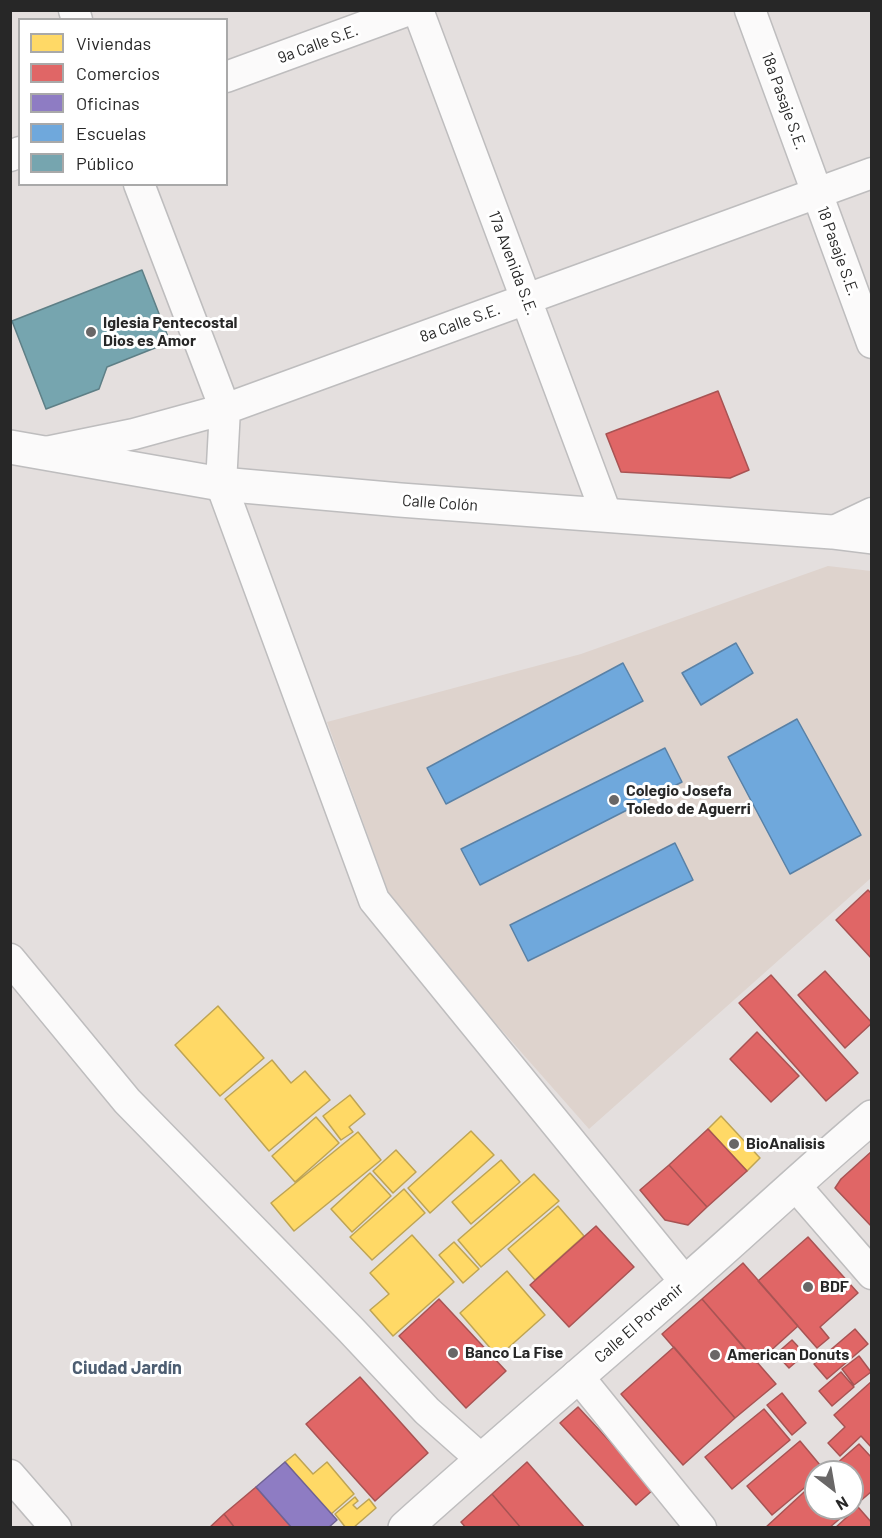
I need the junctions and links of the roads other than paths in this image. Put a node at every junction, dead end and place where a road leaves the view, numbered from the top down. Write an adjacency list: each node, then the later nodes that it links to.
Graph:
1 (409, 10): 4 (street, 9a Calle S.E.)
2 (418, 10): 8 (street, 17a Avenida S.E.)
3 (750, 10): 7 (street, 18a Pasaje S.E.)
4 (228, 76)
5 (872, 173): 7 (street, 8a Calle S.E.)
6 (140, 186): 10 (street)
7 (817, 192): 8 (street, 8a Calle S.E.); 9 (street, 18 Pasaje S.E.)
8 (527, 298): 10 (street, 8a Calle S.E.); 14 (street, 17a Avenida S.E.)
9 (872, 343)
10 (225, 409): 11 (street, 8a Calle S.E.); 12 (street)
11 (26, 450): 12 (main road, Calle Colón)
12 (220, 484): 14 (main road, Calle Colón); 21 (street)
13 (872, 513): 15 (street)
14 (607, 516): 15 (main road, Calle Colón)
15 (832, 532): 16 (main road, Calle Colón)
16 (872, 537)
17 (10, 959): 23 (street)
18 (872, 1117): 19 (main road, Calle El Porvenir)
19 (794, 1184): 20 (street); 21 (main road, Calle El Porvenir)
20 (872, 1274)
21 (686, 1282): 22 (main road, Calle El Porvenir)
22 (577, 1375): 23 (main road, Calle El Porvenir); 27 (street)
23 (481, 1459): 26 (main road, Calle El Porvenir)
24 (10, 1475): 25 (street)
25 (56, 1527)
26 (405, 1527)
27 (701, 1527)

